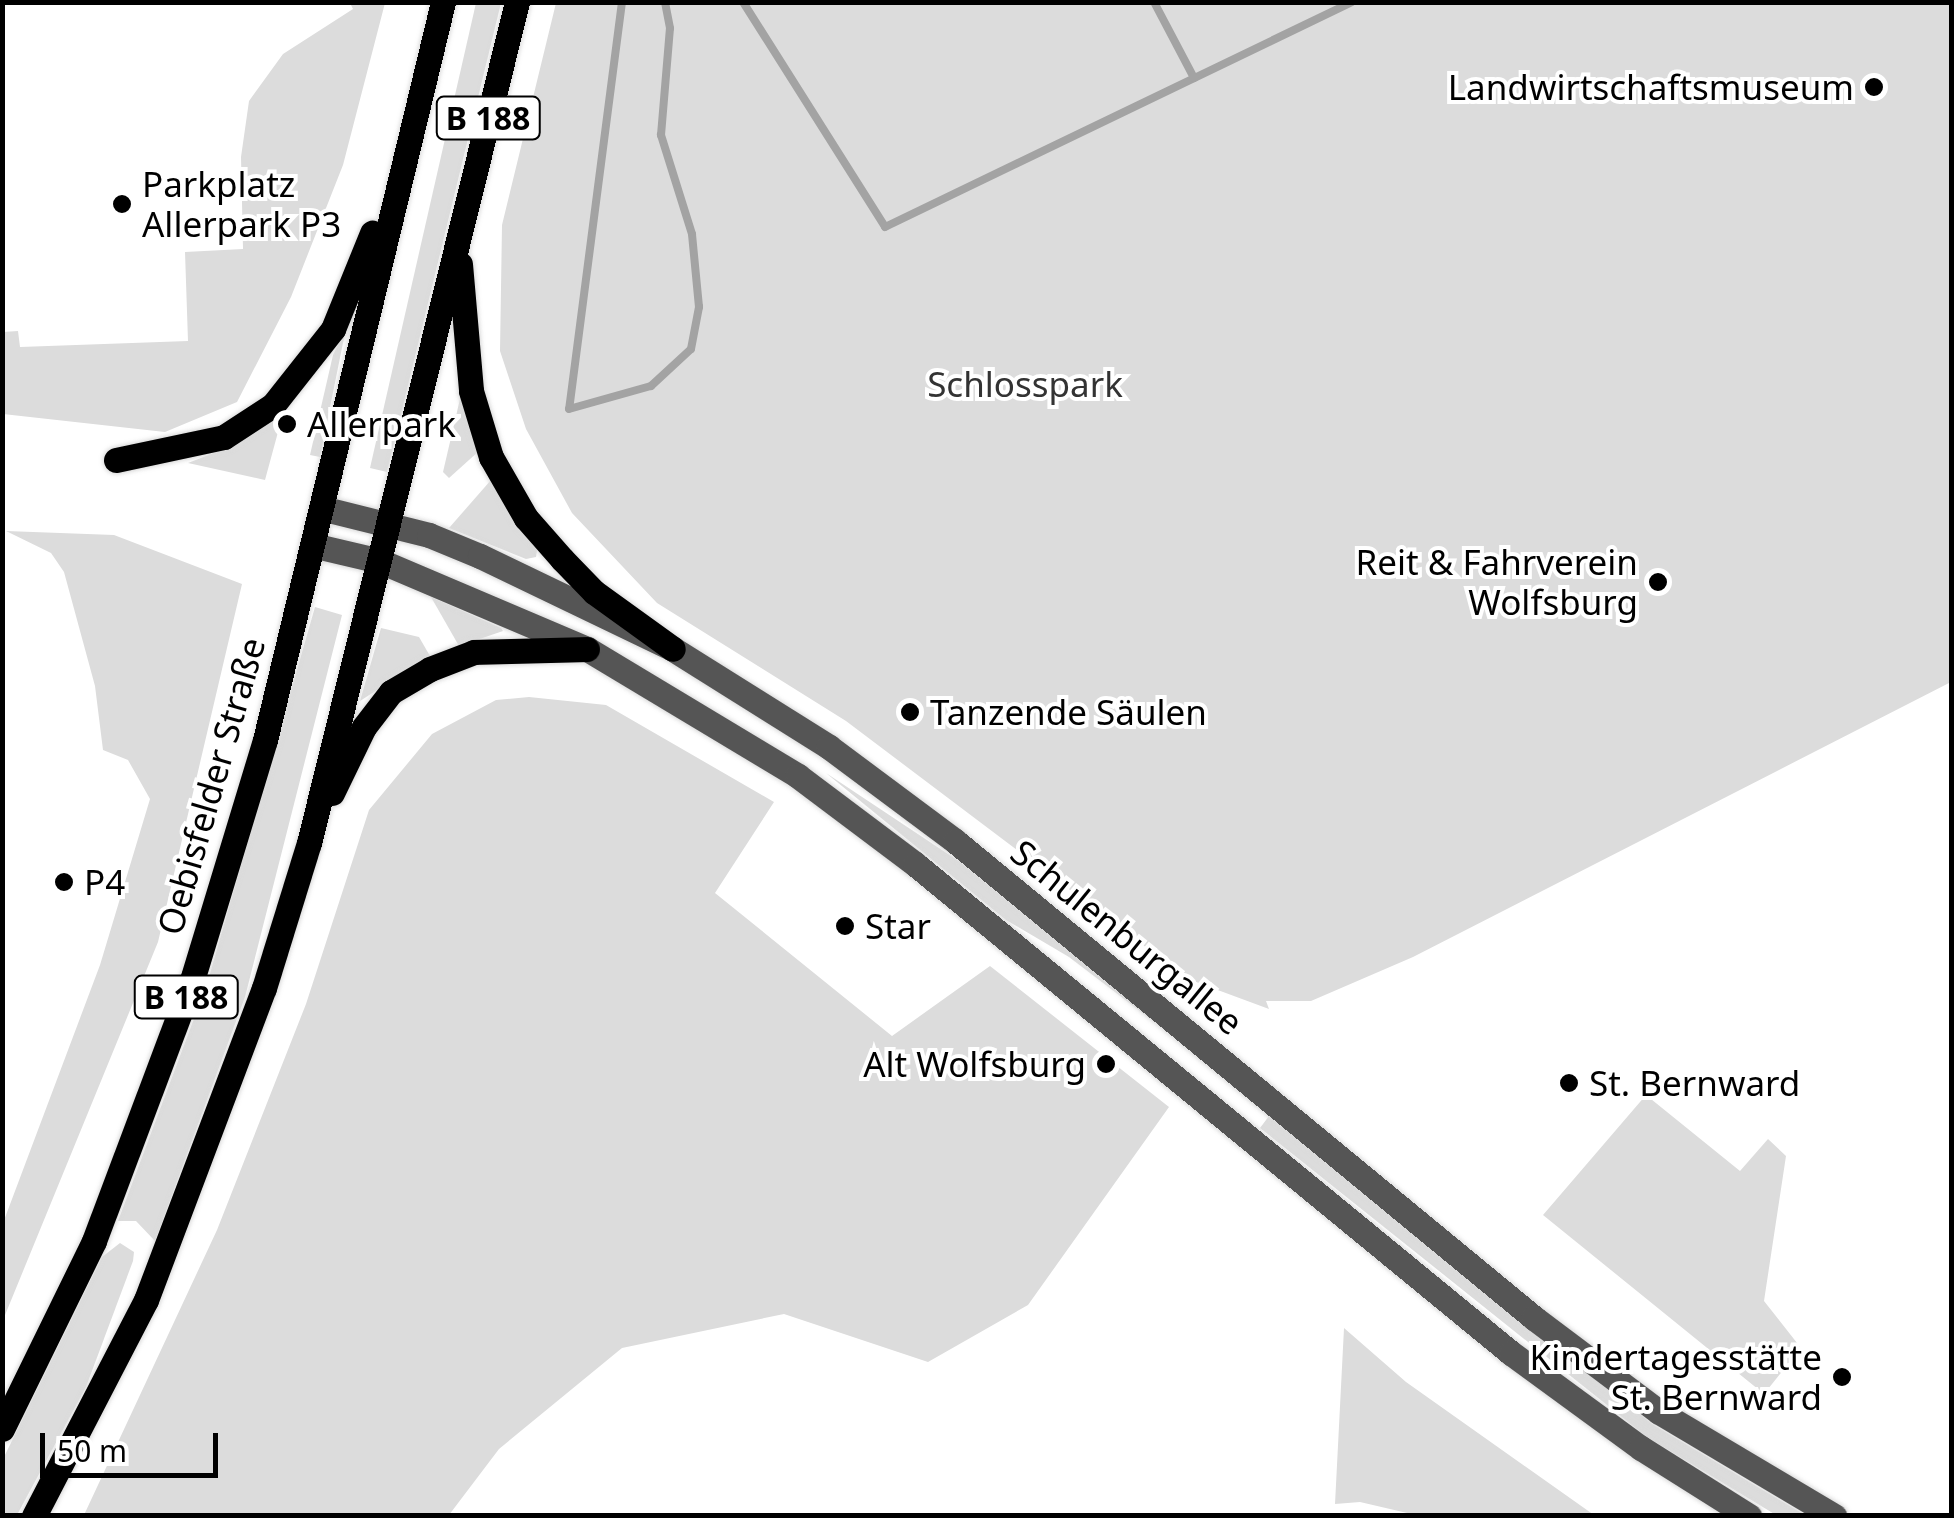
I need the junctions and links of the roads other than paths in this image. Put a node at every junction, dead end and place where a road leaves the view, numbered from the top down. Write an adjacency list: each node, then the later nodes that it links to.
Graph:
1 (444, 2): 3 (main road, B 188)
2 (516, 2): 4 (main road, B 188)
3 (406, 144): 5 (main road); 6 (main road, B 188)
4 (459, 234): 7 (main road, B 188); 11 (main road)
5 (116, 460)
6 (321, 508): 7 (street, Schulenburgallee); 8 (main road, B 188)
7 (390, 524): 9 (main road, B 188); 11 (street, Schulenburgallee)
8 (312, 546): 9 (street); 13 (main road, Oebisfelder Straße / B 188)
9 (380, 561): 10 (street); 12 (main road, B 188)
10 (588, 649): 12 (main road); 15 (street)
11 (673, 649): 16 (street, Schulenburgallee)
12 (308, 843): 14 (main road, B 188)
13 (2, 1429)
14 (34, 1516)
15 (1749, 1516)
16 (1834, 1516)

